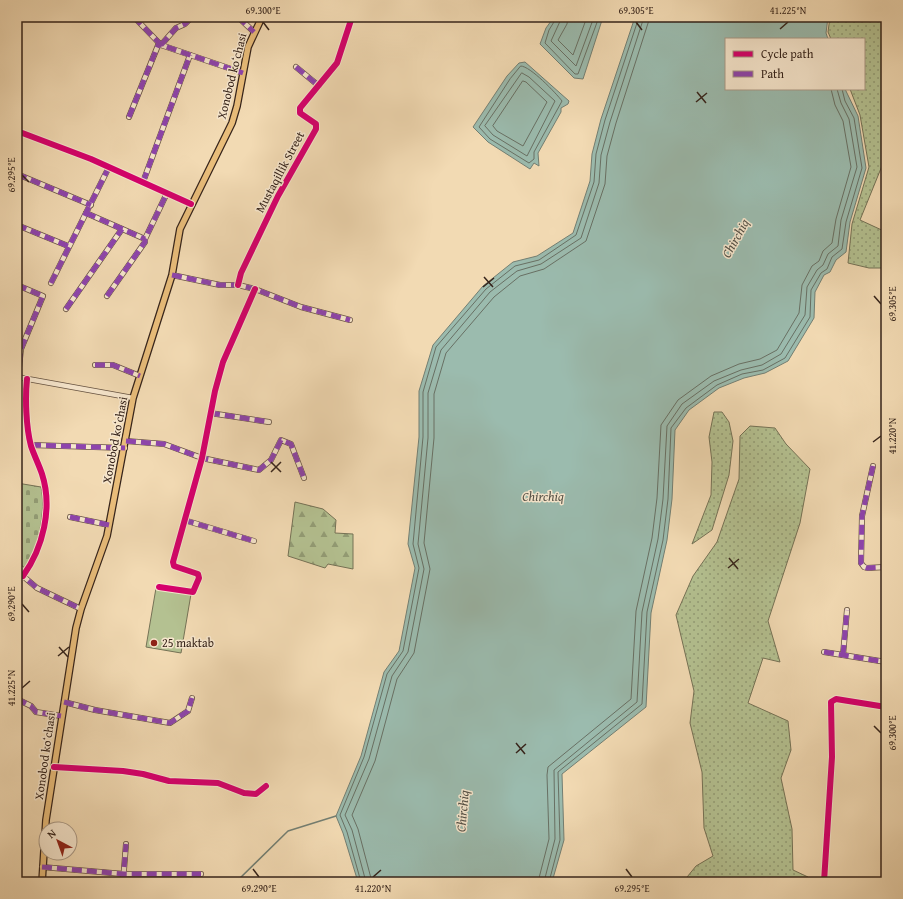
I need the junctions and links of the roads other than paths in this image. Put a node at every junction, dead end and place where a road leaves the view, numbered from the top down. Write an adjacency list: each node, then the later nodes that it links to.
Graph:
1 (134, 17): 7 (street)
2 (192, 17): 7 (street)
3 (238, 17): 6 (street)
4 (262, 17): 6 (main road, Xonobod koʻchasi)
5 (352, 17): 11 (street, Mustaqillik Street)
6 (254, 32): 10 (main road, Xonobod koʻchasi)
7 (160, 44): 8 (street); 12 (street)
8 (190, 55): 10 (street); 16 (street)
9 (296, 67): 11 (street)
10 (243, 73): 18 (main road, Xonobod koʻchasi)
11 (319, 86): 28 (street, Mustaqillik Street)
12 (129, 117)
13 (17, 131): 14 (street)
14 (109, 167): 16 (street); 19 (street)
15 (17, 174): 19 (street)
16 (143, 182): 17 (street)
17 (167, 193): 18 (street); 23 (street)
18 (191, 204): 25 (main road, Xonobod koʻchasi)
19 (91, 205): 20 (street)
20 (86, 213): 22 (street); 24 (street)
21 (17, 224): 24 (street)
22 (122, 229): 23 (street); 31 (street)
23 (145, 239): 30 (street)
24 (68, 246): 26 (street)
25 (172, 275): 28 (street); 34 (main road, Xonobod koʻchasi)
26 (51, 283)
27 (17, 285): 35 (street)
28 (238, 285): 29 (street)
29 (256, 289): 32 (street); 38 (street)
30 (107, 296)
31 (66, 309)
32 (350, 320)
33 (95, 365): 34 (street)
34 (140, 376): 37 (main road, Xonobod koʻchasi)
35 (17, 377): 36 (street)
36 (26, 378): 37 (street); 41 (street)
37 (133, 398): 40 (main road, Xonobod koʻchasi)
38 (210, 413): 39 (street); 43 (street)
39 (269, 422)
40 (126, 441): 42 (main road, Xonobod koʻchasi); 43 (street)
41 (31, 445): 42 (street); 52 (street)
42 (125, 448): 48 (main road, Xonobod koʻchasi)
43 (202, 458): 45 (street); 47 (street)
44 (873, 466): 50 (street)
45 (304, 478)
46 (70, 517): 48 (street)
47 (184, 520): 49 (street); 53 (street)
48 (109, 525): 54 (main road, Xonobod koʻchasi)
49 (254, 541)
50 (886, 567)
51 (17, 571): 52 (street)
52 (23, 576): 54 (street)
53 (159, 587)
54 (81, 609): 61 (main road, Xonobod koʻchasi)
55 (847, 610): 57 (street)
56 (824, 652): 57 (street)
57 (843, 655): 58 (street)
58 (886, 662)
59 (192, 698): 61 (street)
60 (17, 699): 63 (street)
61 (64, 702): 63 (main road, Xonobod koʻchasi)
62 (886, 707): 72 (street)
63 (61, 716): 64 (main road, Xonobod koʻchasi)
64 (54, 766): 65 (street); 67 (main road, Xonobod koʻchasi)
65 (266, 786)
66 (126, 844): 68 (street)
67 (42, 867): 68 (street); 70 (main road, Xonobod koʻchasi)
68 (124, 874): 69 (street); 71 (street)
69 (201, 874)
70 (42, 882)
71 (123, 882)
72 (824, 882)

